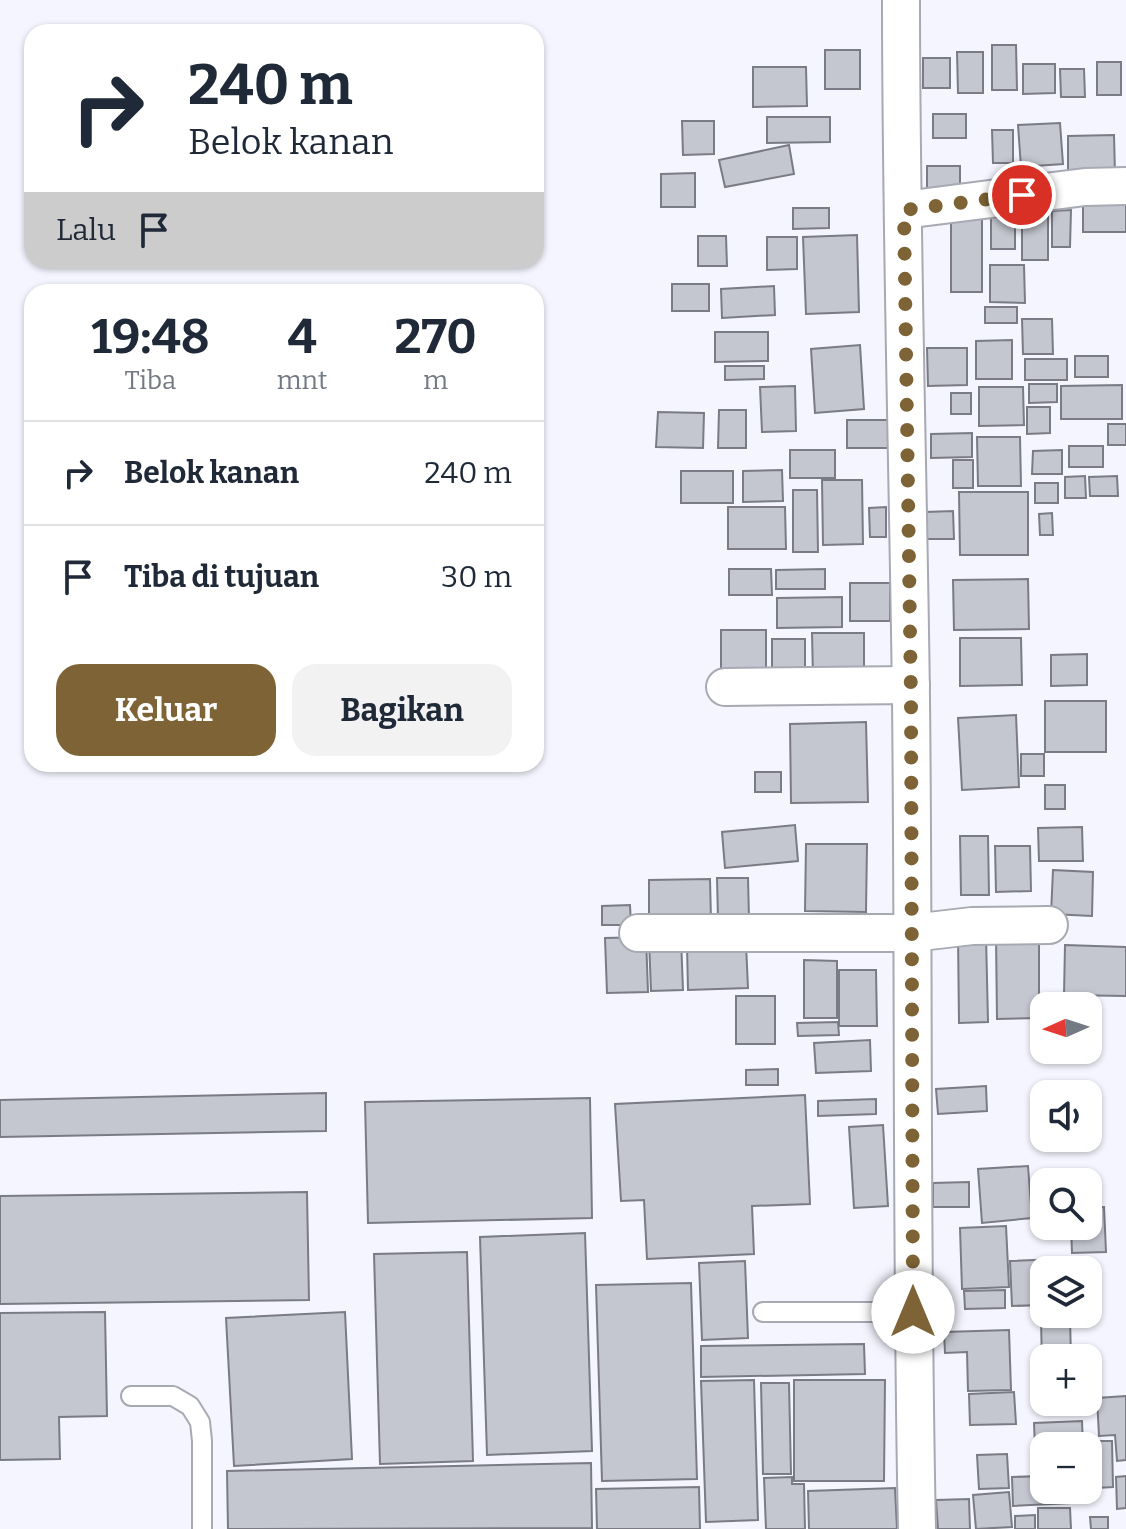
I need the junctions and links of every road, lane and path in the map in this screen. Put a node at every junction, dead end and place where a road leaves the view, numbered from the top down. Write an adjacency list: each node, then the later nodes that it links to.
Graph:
1 (901, 0): 3 (street)
2 (1126, 186): 3 (street)
3 (903, 199): 4 (street)
4 (911, 685): 5 (street); 8 (street)
5 (725, 687)
6 (1049, 925): 8 (street)
7 (638, 933): 8 (street)
8 (912, 933): 10 (street)
9 (763, 1312): 10 (lane)
10 (913, 1312): 13 (street)
11 (131, 1396): 12 (lane)
12 (202, 1529)
13 (917, 1529)

